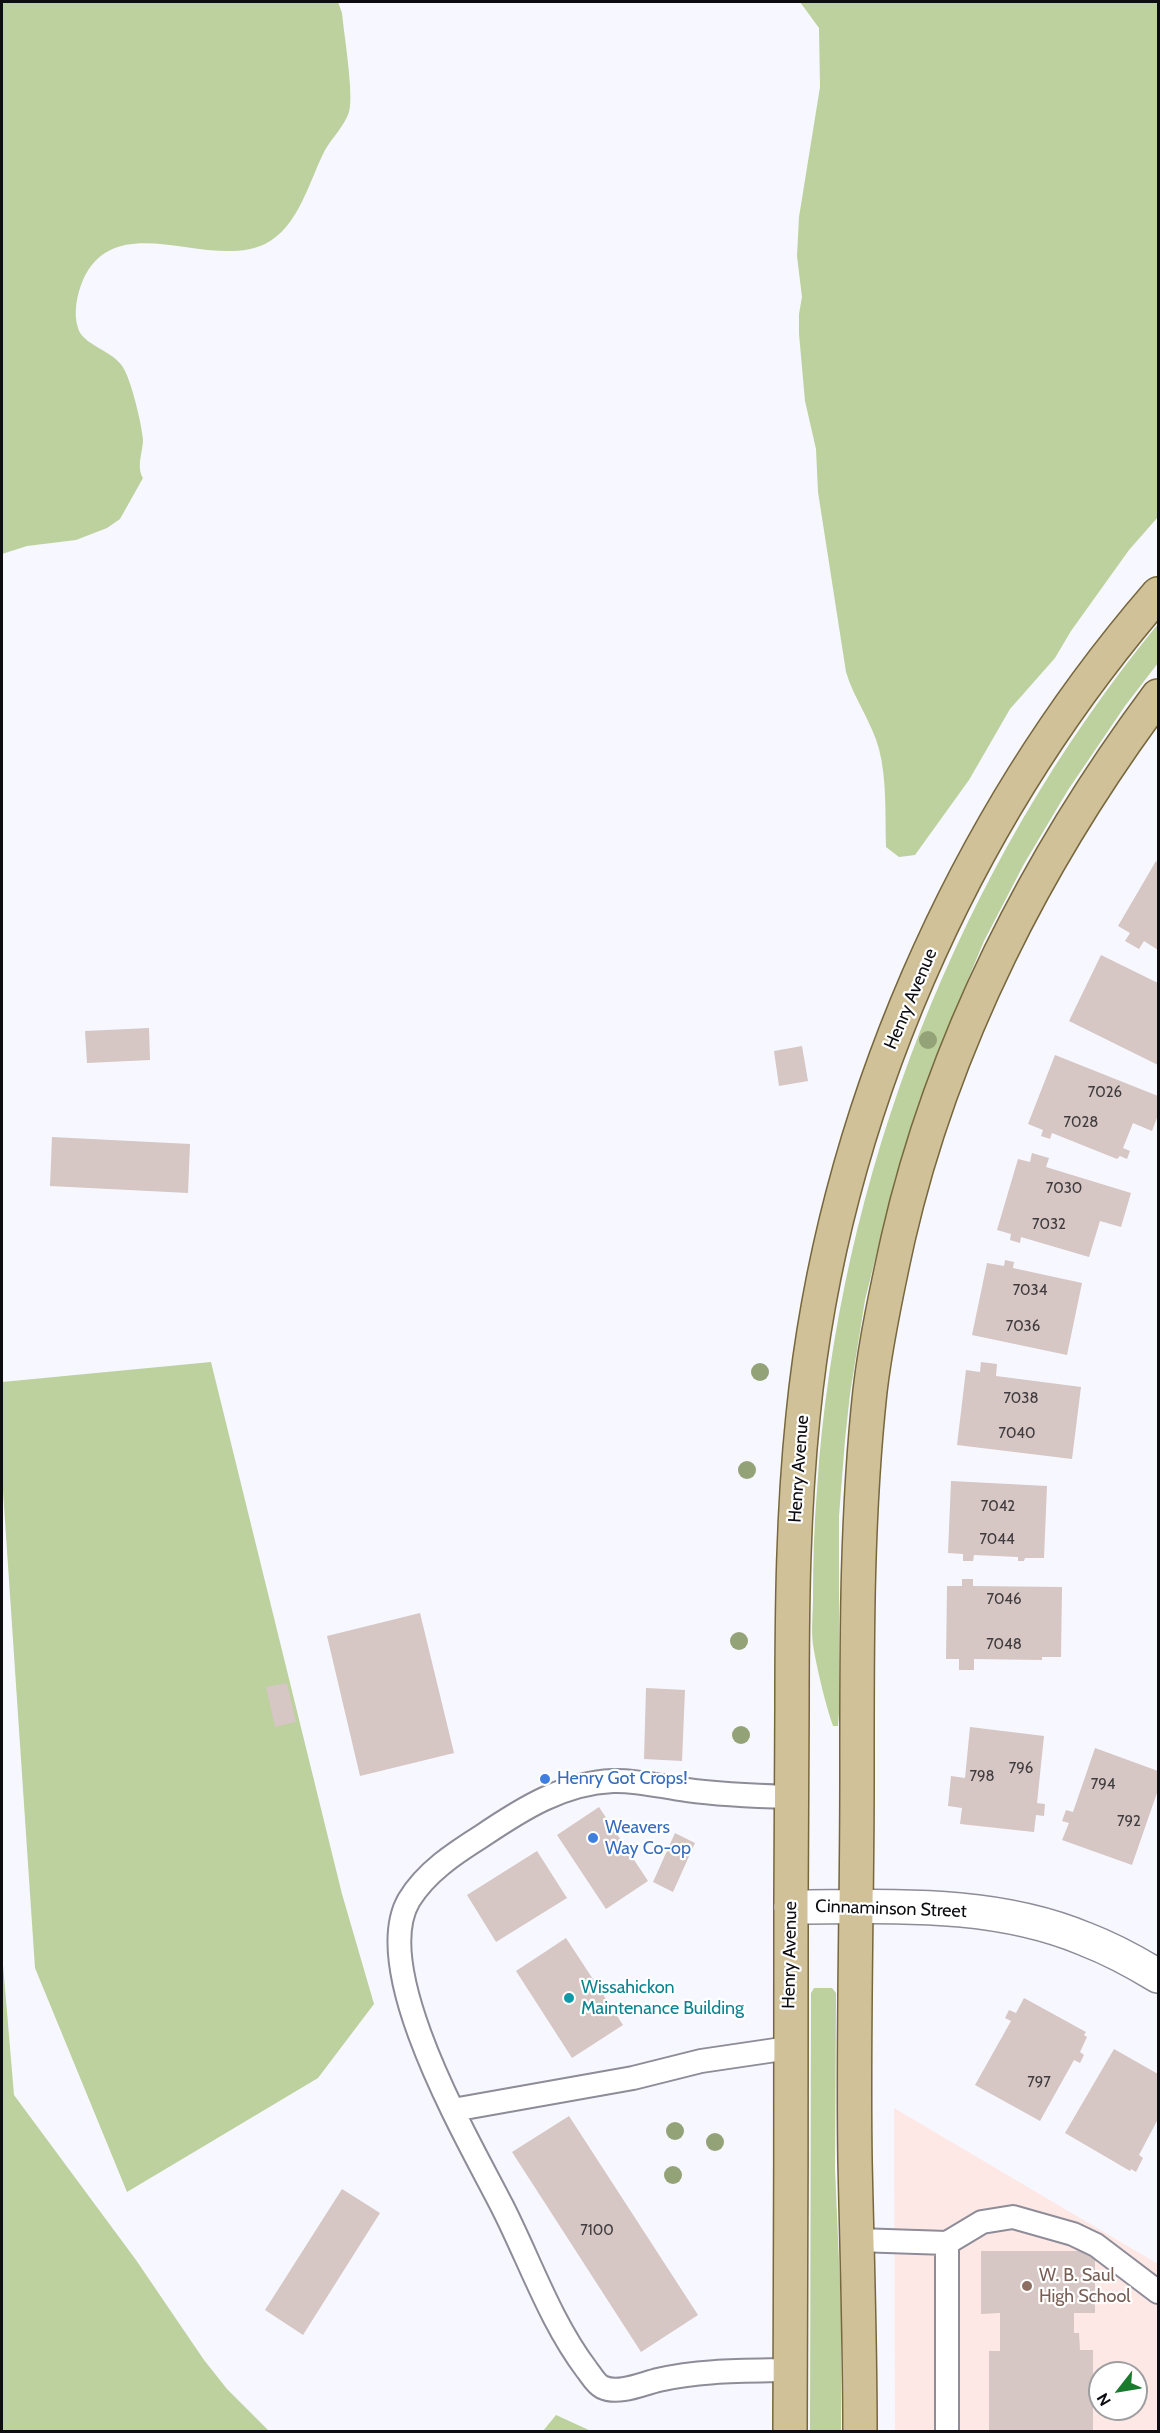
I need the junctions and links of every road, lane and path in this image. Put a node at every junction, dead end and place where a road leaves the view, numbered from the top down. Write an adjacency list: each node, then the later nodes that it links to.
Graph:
1 (1158, 594): 3 (main road, Henry Avenue)
2 (1158, 696): 5 (main road)
3 (791, 1797): 4 (main road, Henry Avenue); 8 (lane)
4 (791, 1907): 5 (street, Cinnaminson Street); 7 (main road, Henry Avenue)
5 (855, 1907): 6 (street, Cinnaminson Street); 9 (main road)
6 (1158, 1976)
7 (789, 2048): 8 (lane); 12 (main road, Henry Avenue)
8 (453, 2110): 12 (lane)
9 (857, 2240): 10 (lane); 14 (main road)
10 (947, 2243): 11 (lane); 15 (lane)
11 (1158, 2292)
12 (790, 2370): 13 (main road, Henry Avenue)
13 (790, 2432)
14 (860, 2432)
15 (947, 2432)

